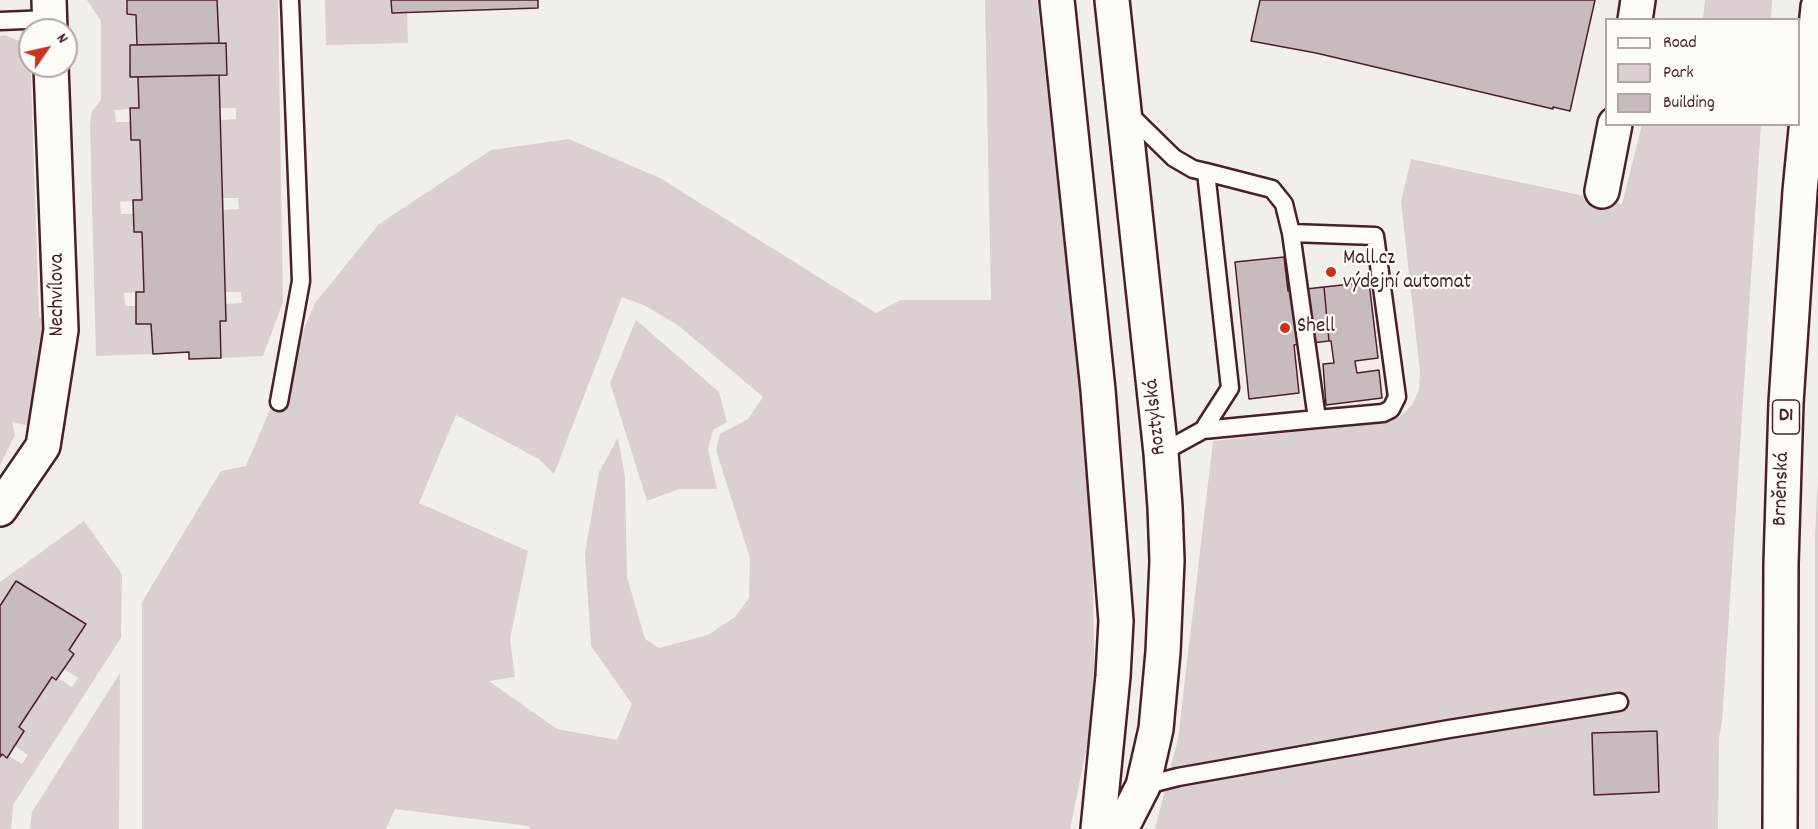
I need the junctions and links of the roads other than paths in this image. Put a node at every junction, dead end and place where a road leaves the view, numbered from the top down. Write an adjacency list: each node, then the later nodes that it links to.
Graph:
1 (290, 0): 15 (lane)
2 (1058, 0): 22 (main road)
3 (1112, 0): 10 (main road, Roztylská)
4 (1638, 0): 7 (main road)
5 (1818, 7): 24 (main road, Brněnská / D1)
6 (50, 16): 8 (lane)
7 (1635, 18)
8 (0, 21)
9 (52, 78): 19 (main road, Nechvílova)
10 (1122, 107): 12 (lane); 18 (main road, Roztylská)
11 (1615, 126): 13 (main road)
12 (1206, 172): 14 (lane); 17 (lane)
13 (1602, 191)
14 (1291, 234): 16 (lane); 16 (lane)
15 (279, 402)
16 (1317, 420): 17 (lane)
17 (1203, 430): 18 (lane)
18 (1161, 453): 21 (main road, Roztylská)
19 (0, 509)
20 (1619, 702): 21 (lane)
21 (1143, 786): 23 (main road, Roztylská)
22 (1098, 829)
23 (1121, 829)
24 (1780, 829)

